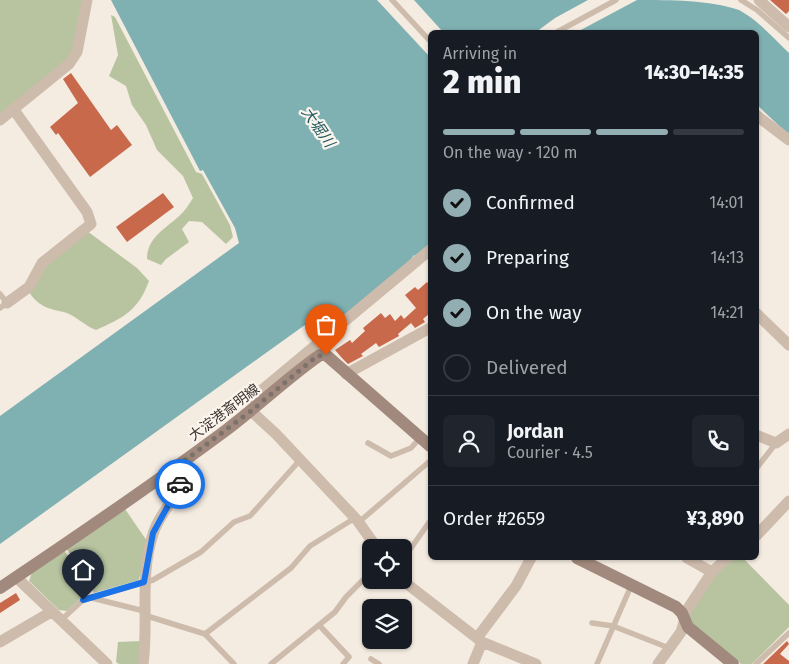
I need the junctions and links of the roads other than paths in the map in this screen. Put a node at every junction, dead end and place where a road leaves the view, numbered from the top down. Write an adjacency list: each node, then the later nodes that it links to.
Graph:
1 (87, 0): 10 (street)
2 (392, 0): 9 (lane)
3 (616, 0): 7 (lane)
4 (741, 0): 8 (lane)
5 (759, 0): 6 (street)
6 (787, 22)
7 (561, 30)
8 (789, 38)
9 (428, 39)
10 (14, 110): 12 (street); 15 (street)
11 (759, 117): 13 (street)
12 (0, 120)
13 (789, 140)
14 (428, 252): 20 (street)
15 (2, 302)
16 (759, 316): 18 (street)
17 (428, 329): 19 (street)
18 (789, 346)
19 (346, 374): 20 (main road, 大淀港斎明線); 23 (main road, 大淀港斎明線)
20 (251, 405): 26 (street); 28 (main road, 大淀港斎明線)
21 (789, 434): 25 (street)
22 (759, 436): 25 (street)
23 (425, 442): 24 (lane)
24 (368, 443)
25 (776, 443): 29 (lane)
26 (300, 460): 31 (street); 43 (lane)
27 (428, 463): 31 (lane)
28 (180, 464): 41 (main road, 大淀港斎明線); 43 (street)
29 (759, 465)
30 (789, 501): 33 (street)
31 (357, 520): 34 (street); 56 (lane)
32 (428, 525): 35 (lane)
33 (759, 533)
34 (371, 539)
35 (412, 547)
36 (530, 560): 57 (street)
37 (581, 560): 44 (main road)
38 (692, 560): 40 (street)
39 (725, 560): 40 (street)
40 (712, 572): 50 (street)
41 (16, 578): 45 (main road, 大淀港斎明線); 48 (street)
42 (362, 581): 53 (lane)
43 (144, 582): 47 (lane); 49 (street)
44 (632, 584): 50 (main road); 54 (lane)
45 (0, 588)
46 (412, 588): 57 (street)
47 (90, 598): 49 (lane); 51 (lane)
48 (51, 612): 51 (street); 58 (street)
49 (144, 613): 56 (lane); 62 (street)
50 (684, 619): 59 (street); 71 (main road)
51 (60, 621): 61 (street)
52 (592, 622): 54 (lane)
53 (319, 625): 64 (lane); 65 (lane)
54 (613, 626): 59 (lane); 69 (lane)
55 (789, 633): 72 (lane)
56 (205, 634): 63 (lane)
57 (480, 640): 67 (street); 68 (street)
58 (0, 642)
59 (669, 648): 70 (street)
60 (371, 659): 66 (lane)
61 (107, 664)
62 (143, 664)
63 (234, 664)
64 (271, 664)
65 (343, 664)
66 (379, 664)
67 (473, 664)
68 (536, 664)
69 (597, 664)
70 (658, 664)
71 (733, 664)
72 (756, 664)

